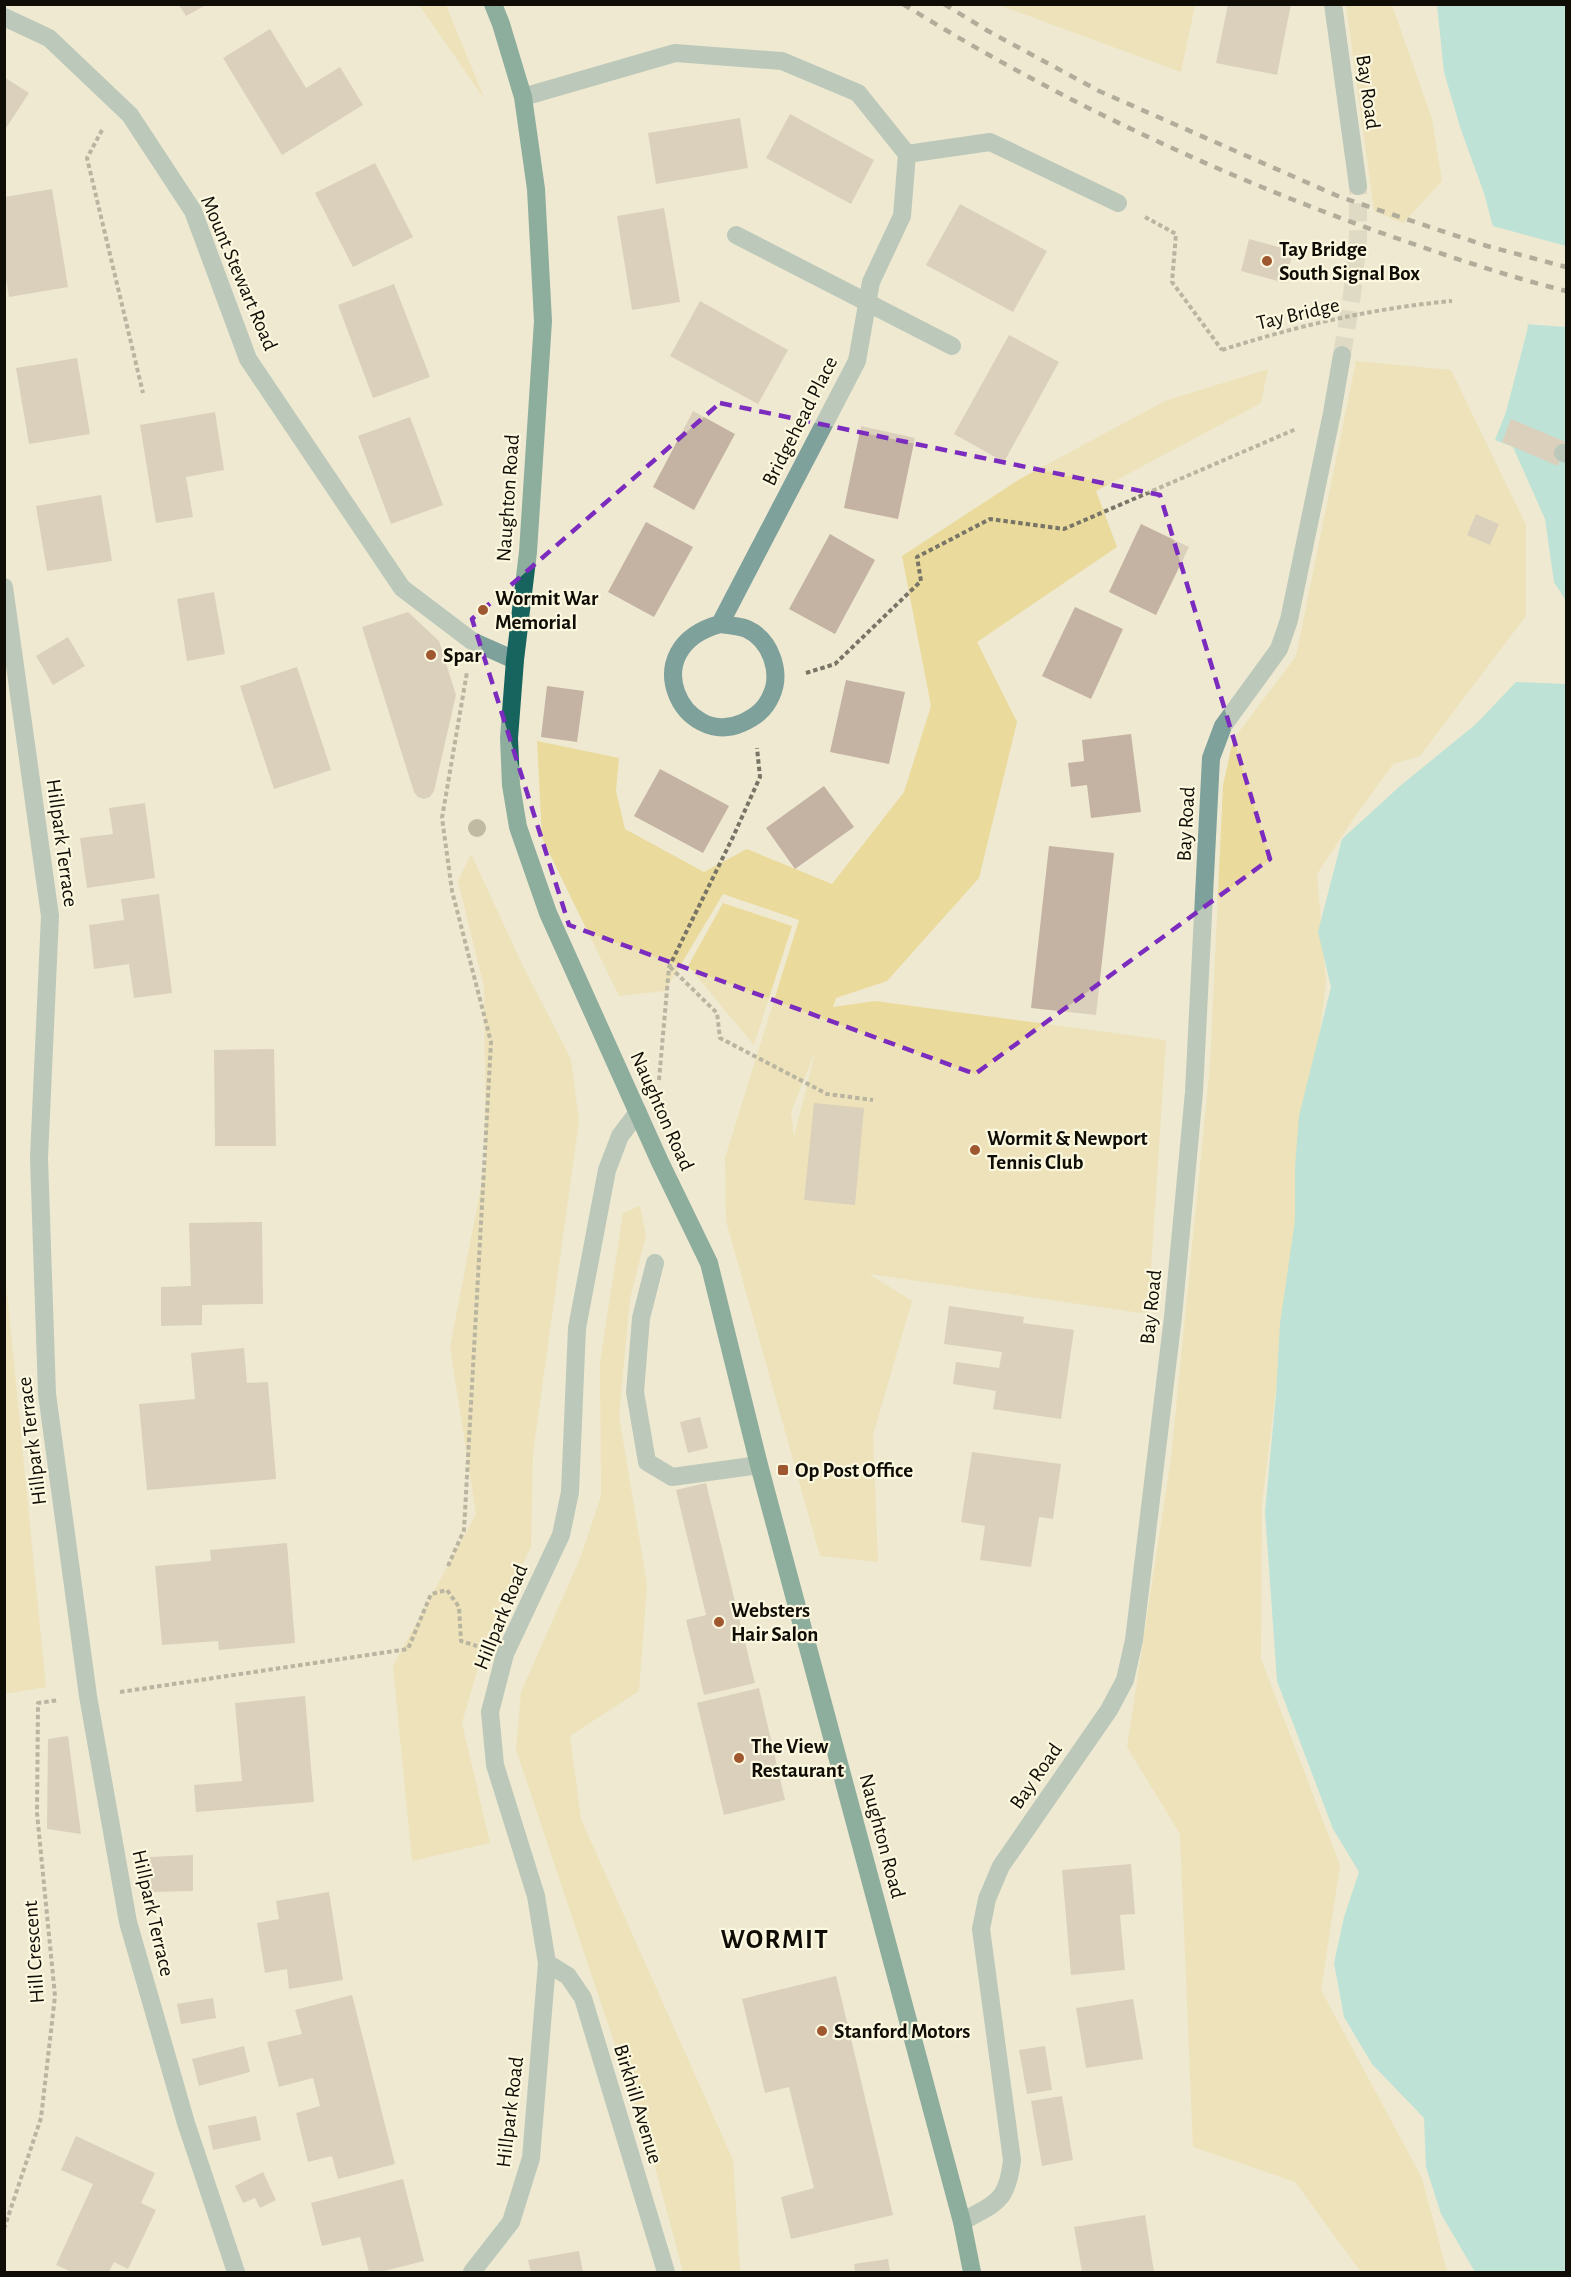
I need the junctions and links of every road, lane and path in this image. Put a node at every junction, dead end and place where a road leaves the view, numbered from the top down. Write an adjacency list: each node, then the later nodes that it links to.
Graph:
1 (493, 4): 4 (main road, Naughton Road)
2 (1333, 4): 7 (street, Bay Road)
3 (4, 17): 18 (street, Mount Stewart Road)
4 (523, 97): 5 (street); 19 (main road, Naughton Road)
5 (907, 154): 8 (street); 11 (street, Bridgehead Place)
6 (87, 158): 14 (path)
7 (1358, 186)
8 (1118, 203): 10 (path, Tay Bridge, bridge)
9 (736, 235): 11 (street)
10 (1452, 301)
11 (867, 303): 12 (street); 17 (street, Bridgehead Place)
12 (952, 346)
13 (1342, 355): 15 (street, Bay Road)
14 (144, 393)
15 (1332, 413): 20 (path); 33 (street, Bay Road)
16 (4, 586): 30 (street, Hillpark Terrace)
17 (720, 624): 20 (street); 21 (street)
18 (472, 641): 19 (street, Mount Stewart Road); 28 (path)
19 (515, 660): 25 (main road, Naughton Road)
20 (775, 682): 21 (street)
21 (754, 718): 22 (path)
22 (669, 967): 23 (path); 24 (path)
23 (658, 1086)
24 (873, 1100)
25 (638, 1112): 27 (main road, Naughton Road); 29 (street, Hillpark Road)
26 (655, 1263): 27 (street)
27 (759, 1466): 33 (main road, Naughton Road)
28 (447, 1566)
29 (505, 1654): 30 (path); 32 (street, Hillpark Road)
30 (88, 1696): 35 (street, Hillpark Terrace)
31 (38, 1703): 34 (path, Hill Crescent)
32 (547, 1963): 36 (street, Hillpark Road); 37 (street, Birkhill Avenue)
33 (962, 2222): 38 (main road, Naughton Road)
34 (4, 2229)
35 (236, 2272)
36 (472, 2272)
37 (666, 2272)
38 (972, 2272)

